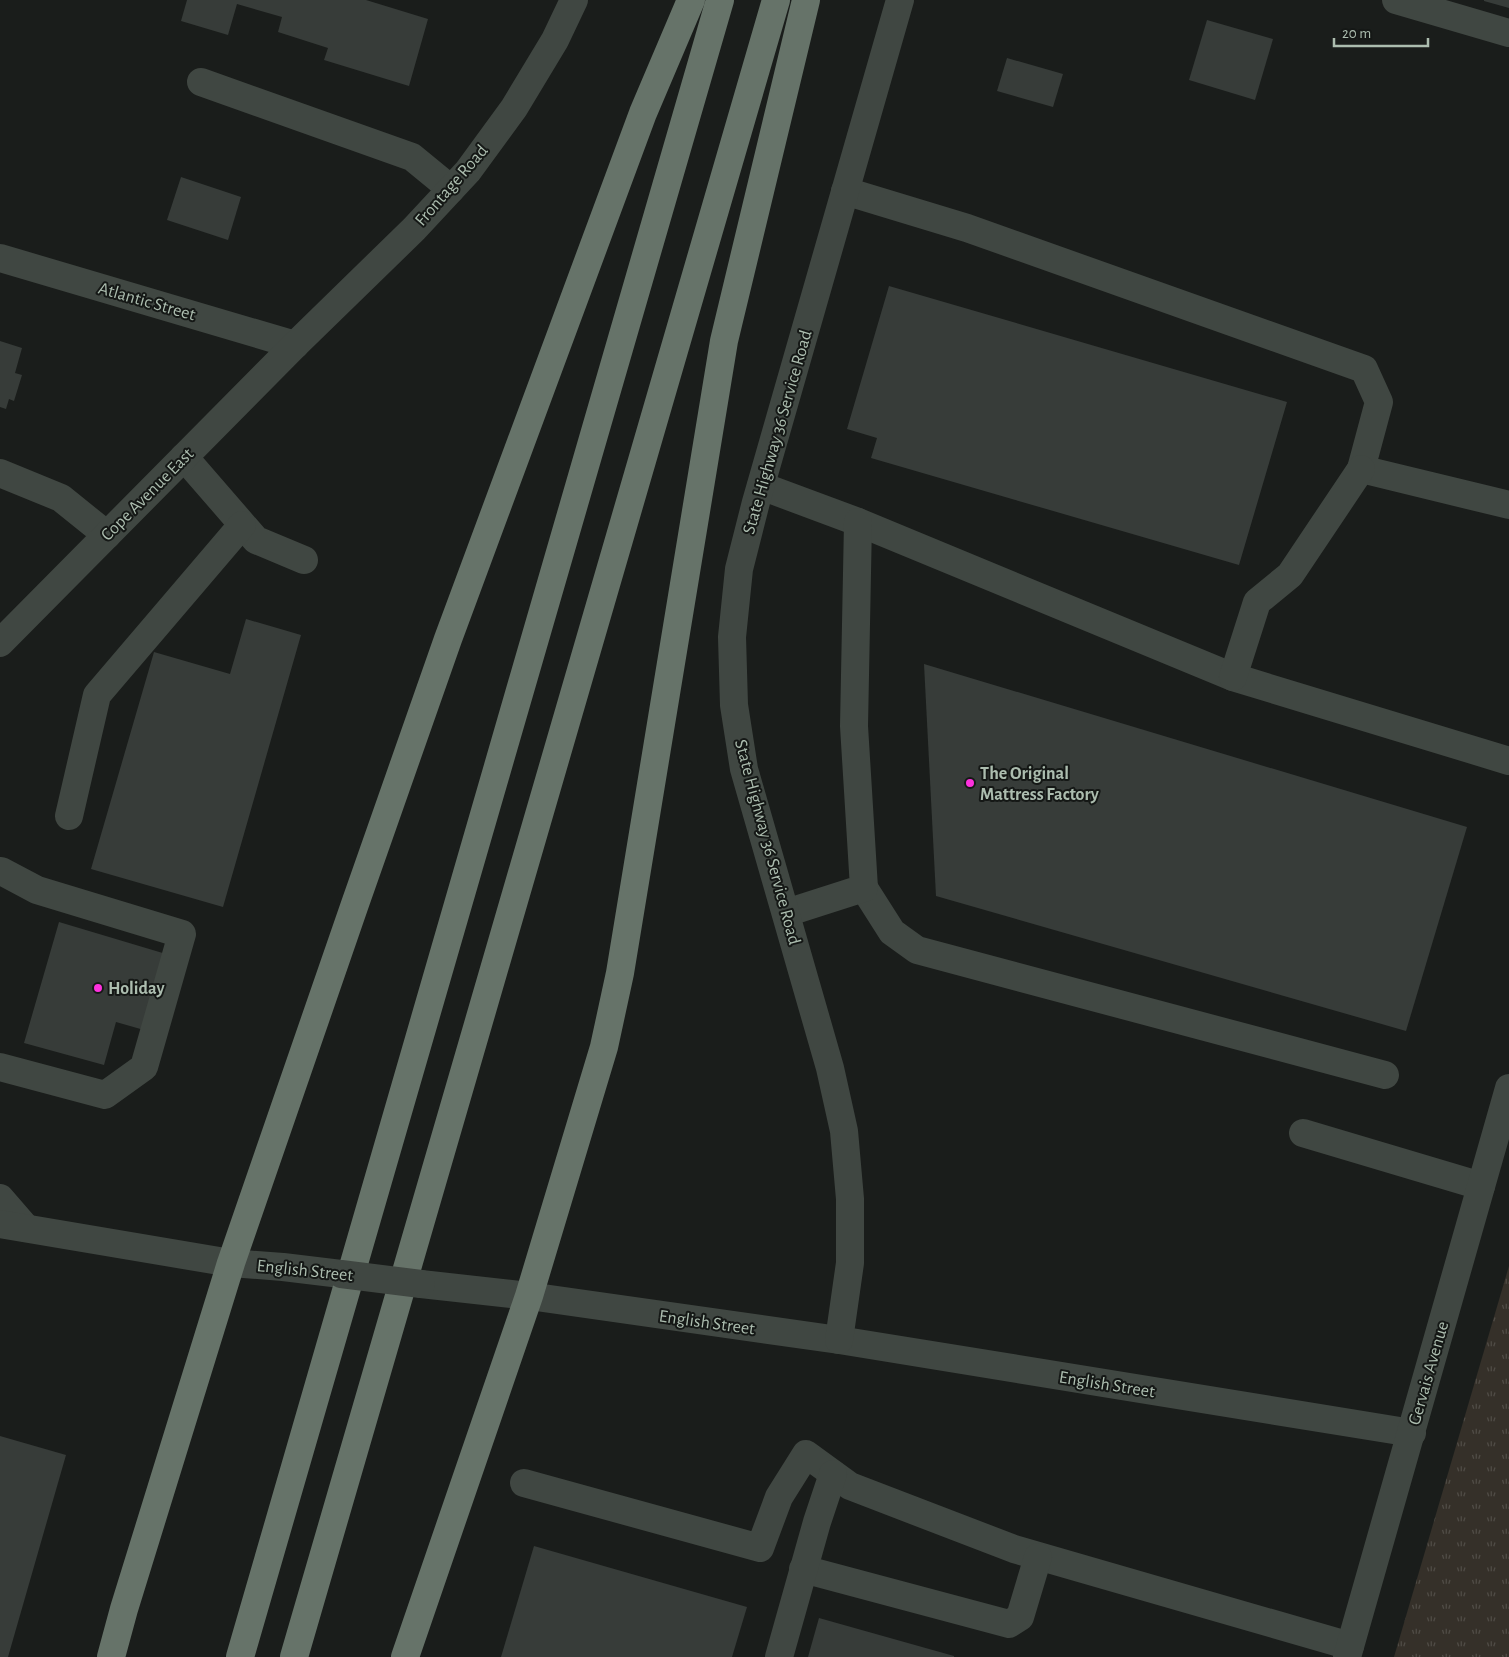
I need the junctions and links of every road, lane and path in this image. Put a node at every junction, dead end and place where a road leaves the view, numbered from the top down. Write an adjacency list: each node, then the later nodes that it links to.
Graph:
1 (574, 0): 10 (street, Frontage Road)
2 (691, 0): 38 (highway)
3 (720, 0): 48 (highway)
4 (776, 0): 49 (highway)
5 (806, 0): 39 (highway)
6 (900, 0): 11 (street, State Highway 36 Service Road)
7 (1396, 0): 8 (street)
8 (1509, 33)
9 (201, 82): 10 (street)
10 (451, 189): 13 (street, Frontage Road)
11 (845, 191): 15 (street); 17 (street, State Highway 36 Service Road)
12 (0, 258): 13 (street, Atlantic Street)
13 (295, 345): 14 (street, Cope Avenue East)
14 (184, 457): 20 (street); 21 (street, Cope Avenue East)
15 (1361, 469): 18 (street); 24 (street)
16 (0, 473): 21 (street)
17 (761, 486): 19 (street); 29 (street, State Highway 36 Service Road)
18 (1509, 505)
19 (858, 522): 24 (street); 28 (street)
20 (242, 525): 22 (street); 26 (street)
21 (107, 535): 23 (street, Cope Avenue East)
22 (304, 560)
23 (0, 643)
24 (1233, 677): 25 (street)
25 (1509, 761)
26 (69, 816)
27 (0, 872): 30 (street)
28 (864, 888): 29 (street); 31 (street)
29 (786, 913): 40 (street, State Highway 36 Service Road)
30 (0, 1067)
31 (1385, 1075)
32 (1509, 1088): 34 (street, Gervais Avenue)
33 (1303, 1133): 34 (street)
34 (1481, 1186): 41 (street, Gervais Avenue)
35 (0, 1198): 37 (street)
36 (0, 1224): 37 (street, English Street)
37 (26, 1228): 38 (street, English Street)
38 (231, 1263): 39 (street, English Street, bridge); 47 (highway)
39 (529, 1296): 40 (street, English Street); 50 (highway)
40 (839, 1340): 41 (street, English Street)
41 (1412, 1433): 46 (street, Gervais Avenue)
42 (833, 1474): 43 (street); 44 (street); 45 (street)
43 (524, 1483)
44 (1038, 1557): 45 (street); 46 (street)
45 (803, 1569): 51 (street)
46 (1348, 1652)
47 (111, 1657)
48 (240, 1657)
49 (294, 1657)
50 (405, 1657)
51 (779, 1657)

